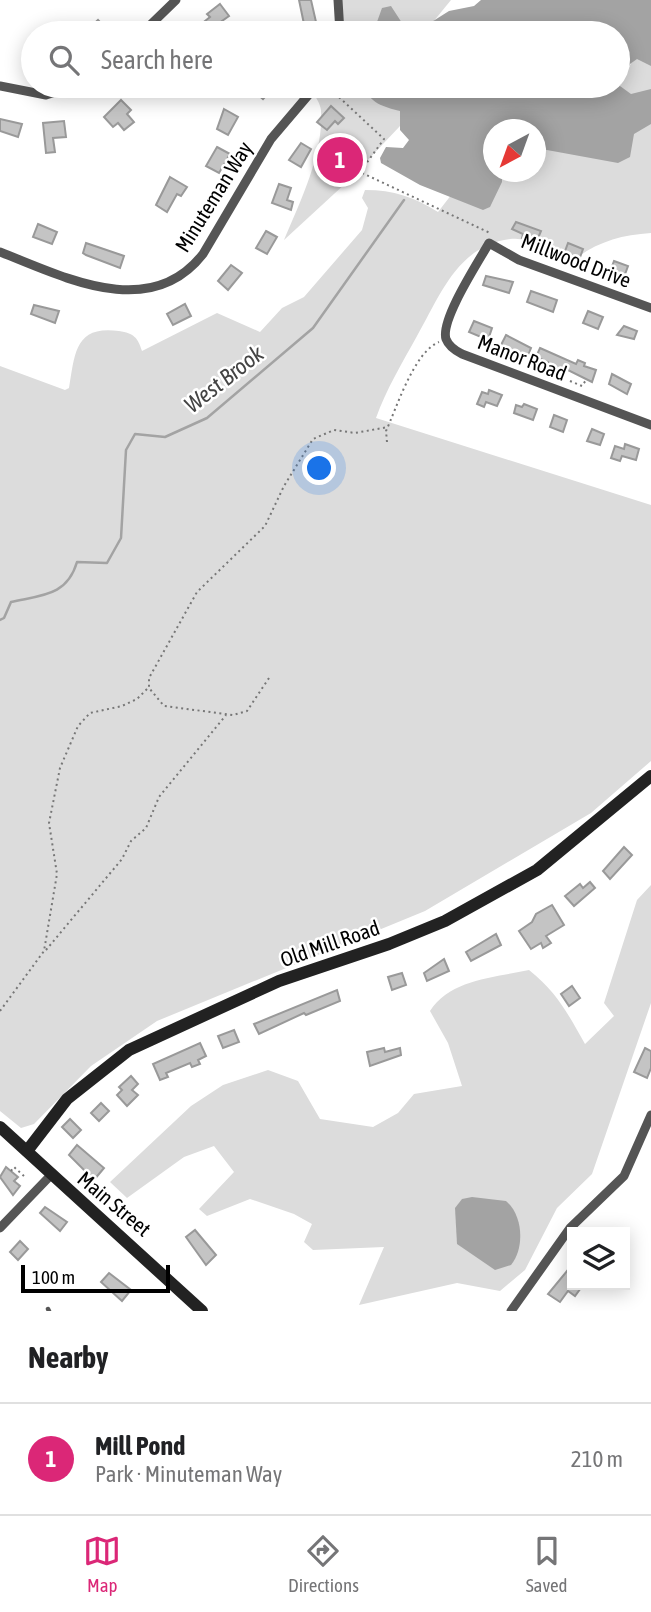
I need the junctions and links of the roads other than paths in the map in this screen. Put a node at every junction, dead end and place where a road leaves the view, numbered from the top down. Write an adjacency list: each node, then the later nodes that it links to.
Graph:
1 (176, 0): 3 (street)
2 (338, 0): 4 (street)
3 (154, 21)
4 (339, 21)
5 (0, 86): 6 (street)
6 (21, 90)
7 (306, 98): 9 (street, Minuteman Way)
8 (492, 239): 10 (street, Millwood Drive); 11 (street, Manor Road)
9 (0, 252)
10 (651, 309)
11 (651, 425)
12 (651, 776): 15 (main road, Old Mill Road)
13 (651, 1115): 19 (street)
14 (0, 1127): 15 (main road, Main Street)
15 (27, 1151): 16 (main road, Main Street)
16 (51, 1175): 17 (street); 18 (main road, Main Street)
17 (0, 1228)
18 (202, 1311)
19 (511, 1311)

